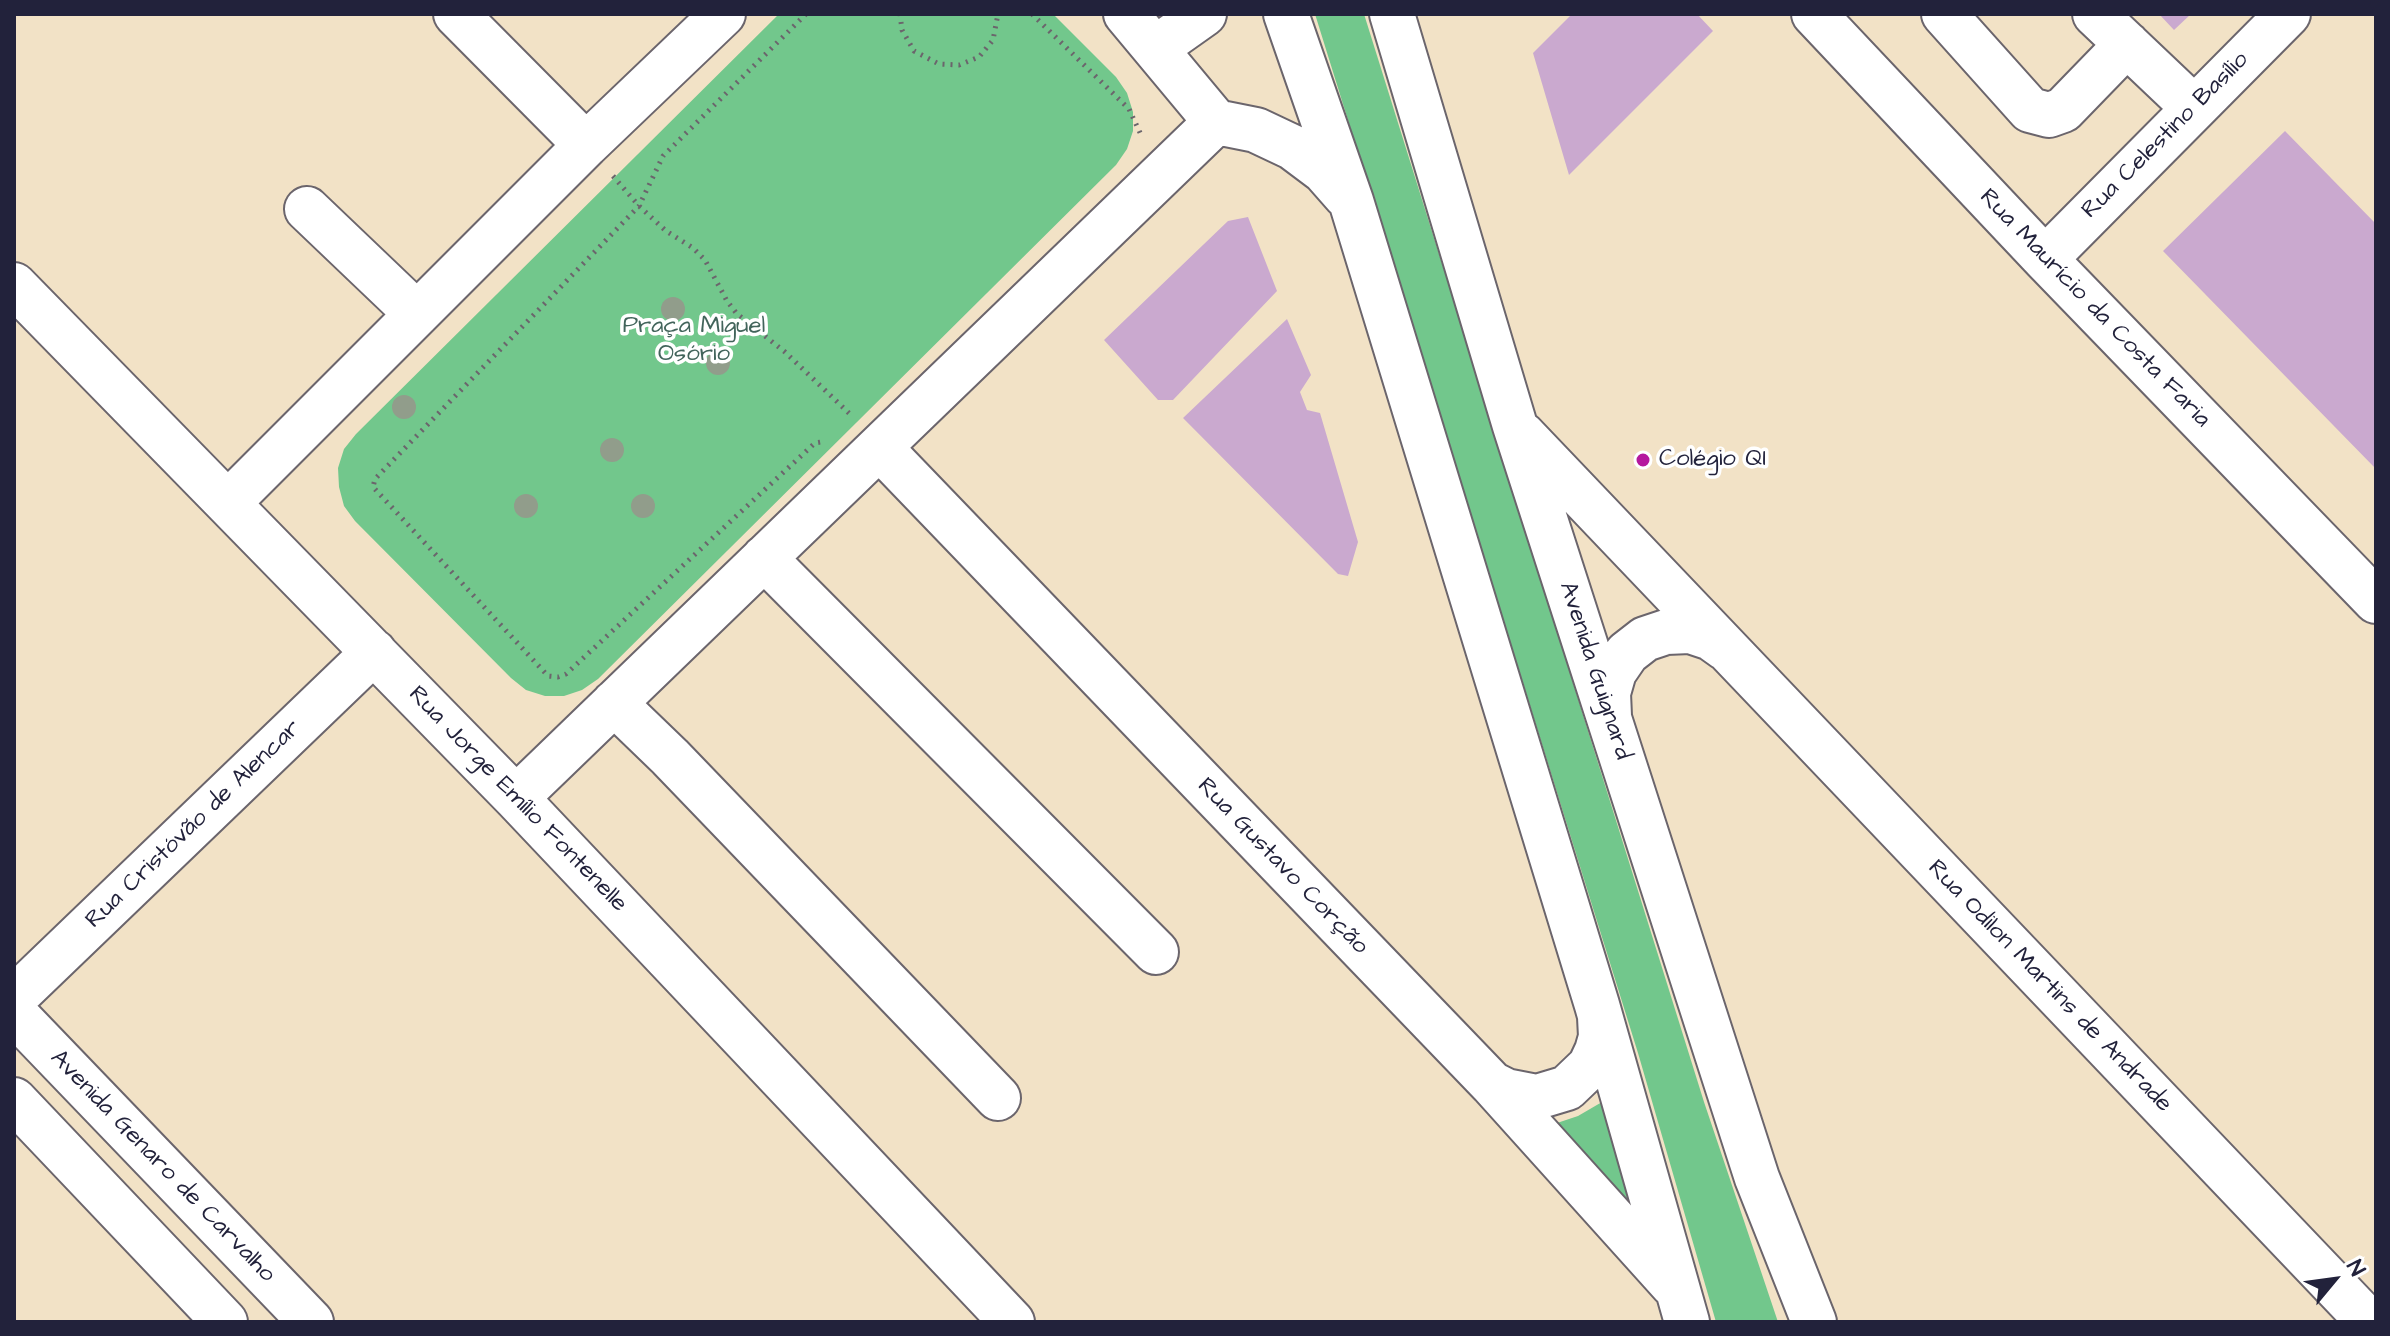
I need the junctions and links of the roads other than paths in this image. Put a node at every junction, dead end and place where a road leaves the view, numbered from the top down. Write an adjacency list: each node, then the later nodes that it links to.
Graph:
1 (456, 14): 15 (street)
2 (723, 14): 15 (street)
3 (1126, 14): 12 (street)
4 (1204, 14): 12 (street)
5 (1286, 14): 16 (street)
6 (1392, 14): 21 (street, Avenida Guignard)
7 (1814, 14): 18 (street, Rua Maurício da Costa Faria)
8 (1944, 14): 11 (street)
9 (2095, 14): 11 (street)
10 (2288, 14): 13 (street, Rua Celestino Basílio)
11 (2127, 44): 13 (street)
12 (1156, 48): 14 (street)
13 (2194, 108): 18 (street, Rua Celestino Basílio)
14 (1216, 122): 16 (street); 22 (street)
15 (586, 145): 20 (street)
16 (1351, 201): 33 (street)
17 (307, 209): 20 (street)
18 (2045, 259): 25 (street, Rua Maurício da Costa Faria)
19 (14, 285): 23 (street, Rua Jorge Emílio Fontenelle)
20 (417, 314): 23 (street)
21 (1515, 426): 26 (street, Rua Odilon Martins de Andrade); 29 (street, Avenida Guignard)
22 (880, 448): 24 (street); 35 (street, Rua Gustavo Corção)
23 (228, 503): 27 (street, Rua Jorge Emílio Fontenelle)
24 (764, 558): 28 (street); 31 (street)
25 (2376, 601)
26 (1730, 651): 29 (street, Rua Odilon Martins de Andrade); 43 (street, Rua Odilon Martins de Andrade)
27 (374, 652): 30 (street, Rua Jorge Emílio Fontenelle); 32 (street, Rua Cristóvão de Alencar)
28 (614, 703): 30 (street); 36 (street)
29 (1609, 716): 42 (street, Avenida Guignard)
30 (516, 798): 41 (street, Rua Jorge Emílio Fontenelle)
31 (1156, 952)
32 (14, 998)
33 (1597, 1005): 35 (street); 38 (street)
34 (14, 1013): 40 (street, Avenida Genaro de Carvalho)
35 (1492, 1084): 38 (street, Rua Gustavo Corção)
36 (998, 1098)
37 (14, 1100): 39 (street)
38 (1683, 1307)
39 (225, 1322)
40 (311, 1322)
41 (1012, 1322)
42 (1814, 1322)
43 (2369, 1322)

